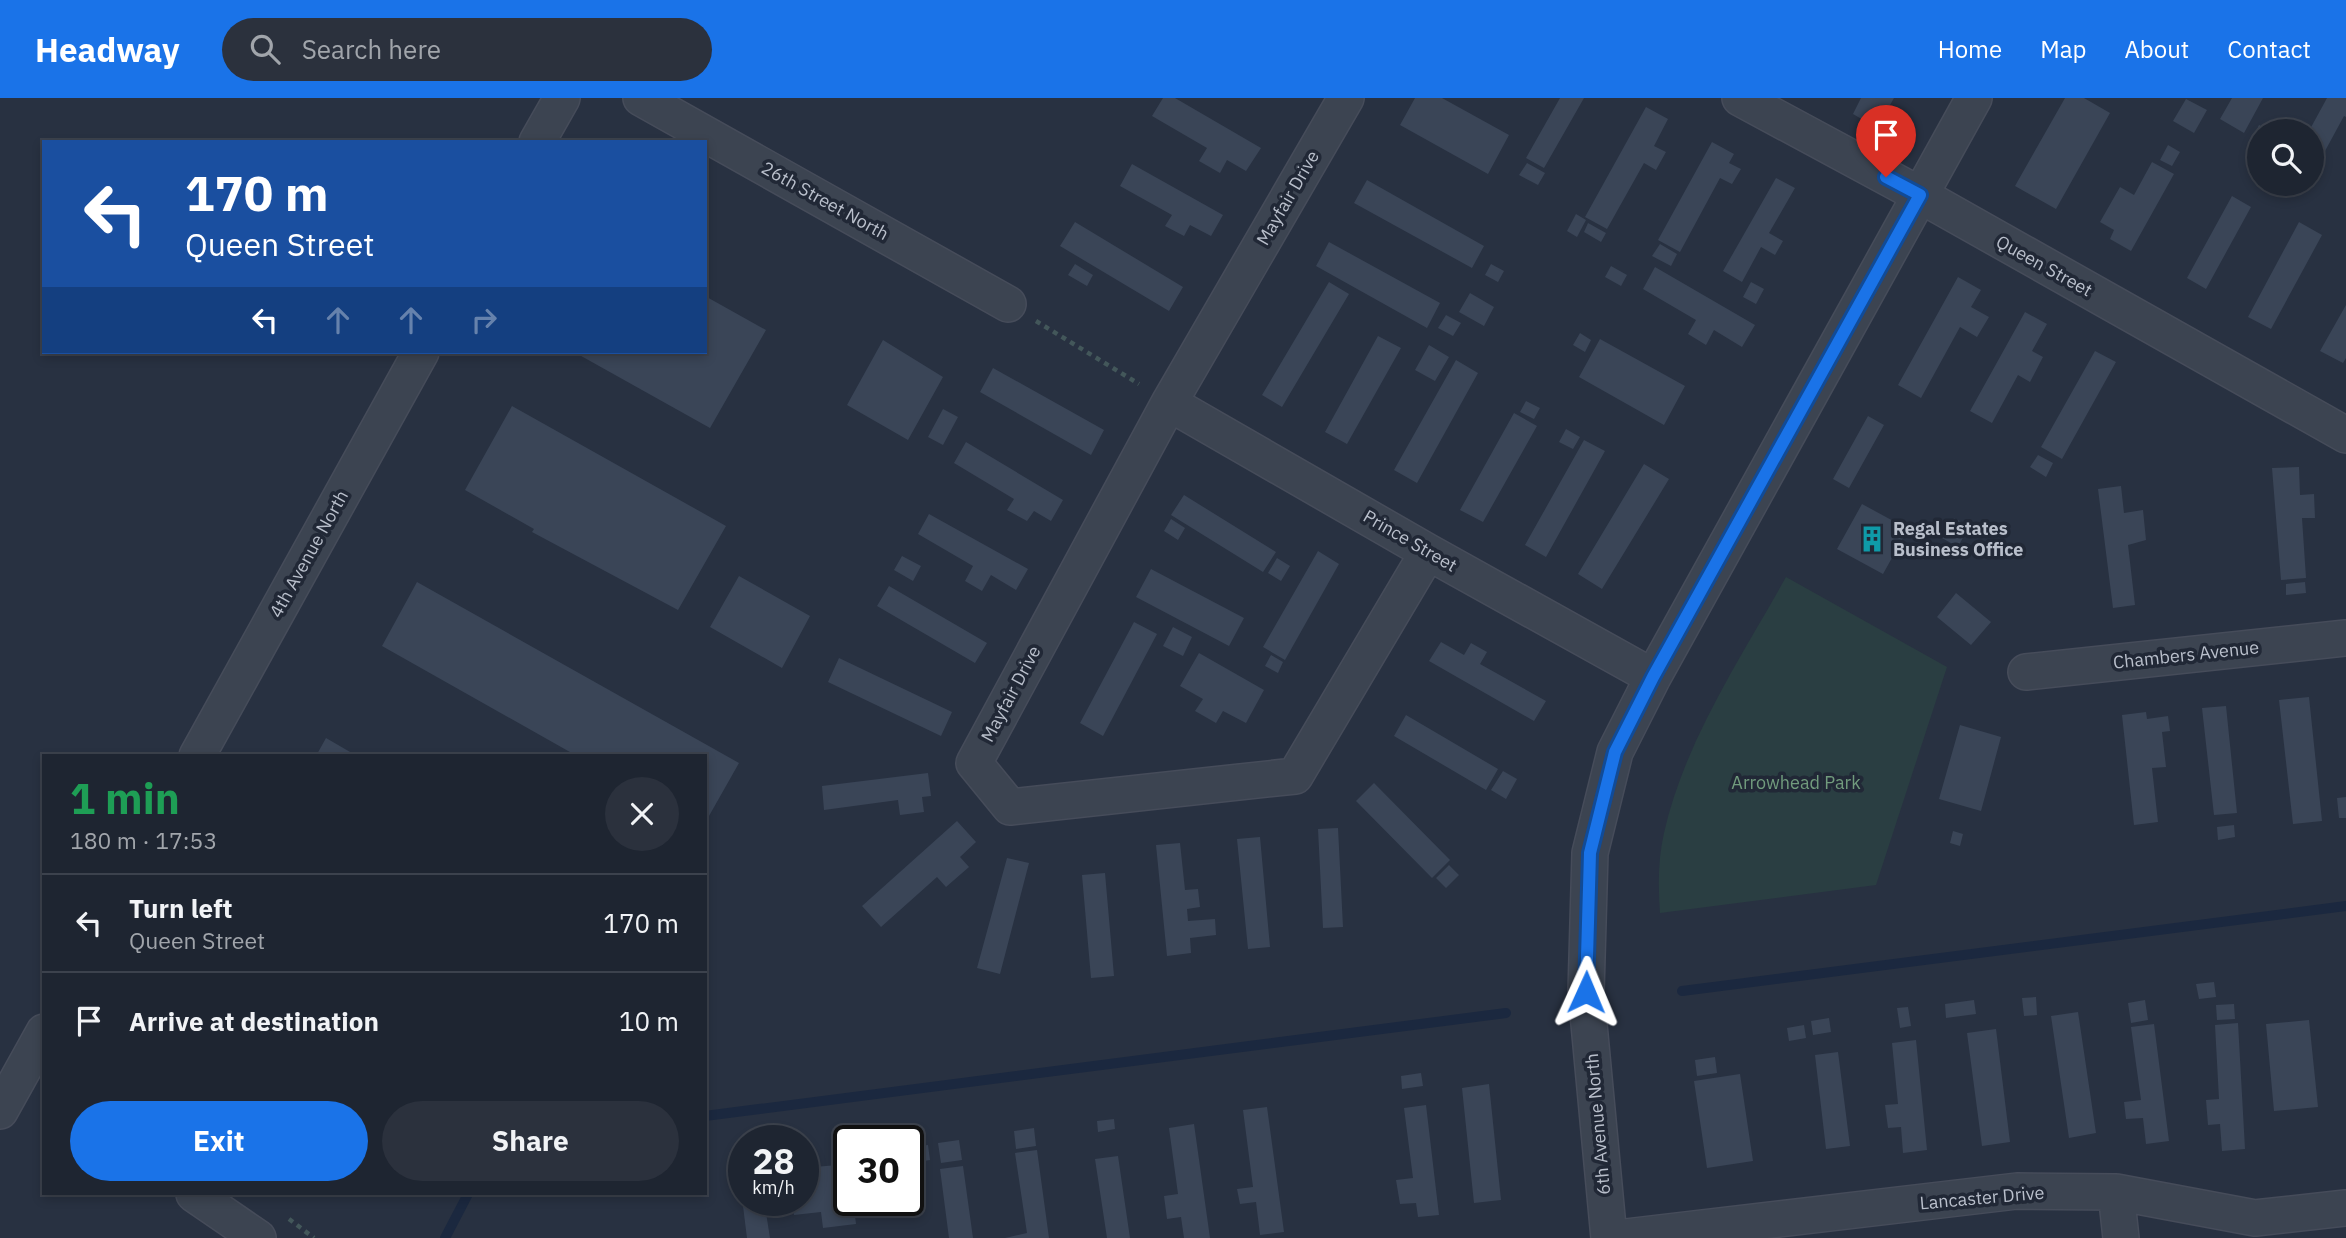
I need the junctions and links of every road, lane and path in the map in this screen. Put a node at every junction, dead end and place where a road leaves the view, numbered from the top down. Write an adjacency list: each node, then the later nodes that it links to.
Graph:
1 (562, 98): 6 (street)
2 (641, 98): 8 (street, 26th Street North)
3 (1346, 98): 10 (street, Mayfair Drive)
4 (1740, 98): 7 (street, Queen Street)
5 (1974, 98): 7 (street, 6th Avenue North)
6 (538, 140)
7 (1920, 195): 11 (street, Queen Street); 15 (street, 6th Avenue North)
8 (1008, 304): 10 (path)
9 (420, 354): 16 (street, 4th Avenue North)
10 (1169, 403): 12 (street, Prince Street); 12 (street, Mayfair Drive)
11 (2346, 435)
12 (1428, 552): 15 (street, Prince Street)
13 (2346, 638): 14 (street, Chambers Avenue)
14 (2026, 672)
15 (1653, 677): 24 (street, 6th Avenue North)
16 (198, 754)
17 (42, 1036): 18 (street)
18 (21, 1076): 19 (street)
19 (0, 1111)
20 (2116, 1192): 22 (street, Lancaster Drive); 25 (street, Lancaster Drive); 26 (street)
21 (195, 1195): 23 (street)
22 (2346, 1208)
23 (258, 1238)
24 (1608, 1238)
25 (1617, 1238)
26 (2121, 1238)

